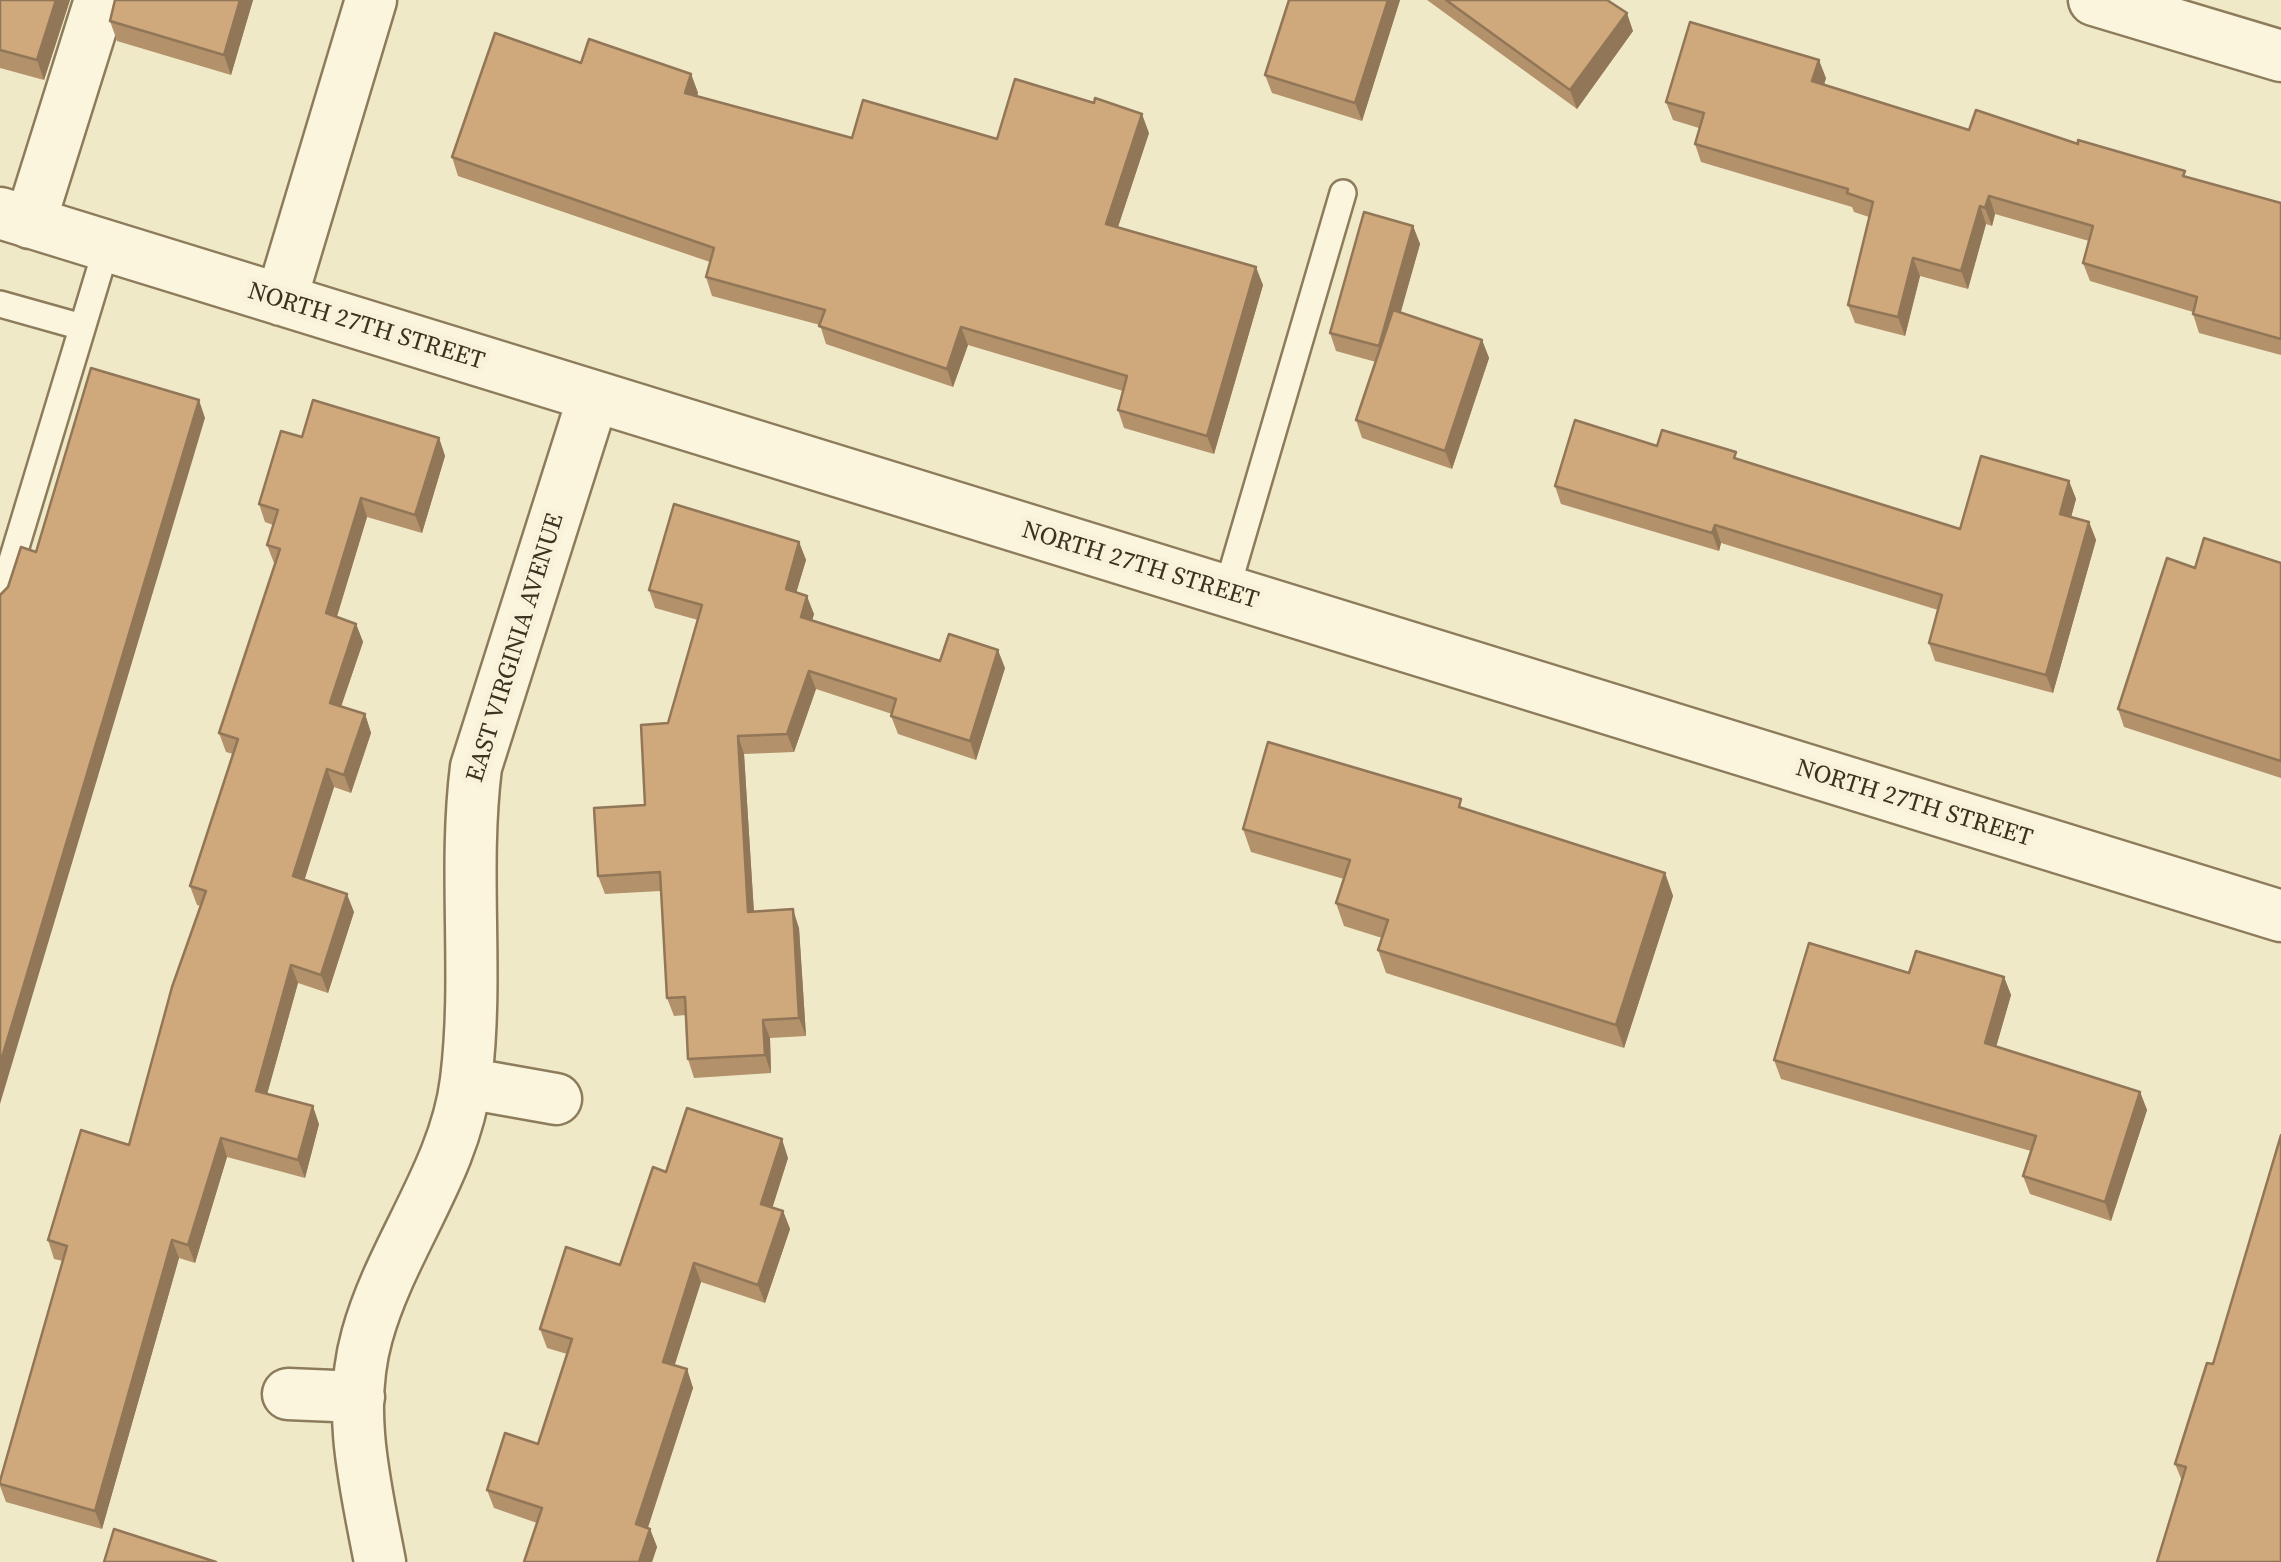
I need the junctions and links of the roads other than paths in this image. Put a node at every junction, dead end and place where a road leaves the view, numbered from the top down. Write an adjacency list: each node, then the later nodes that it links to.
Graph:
1 (100, 0): 6 (street)
2 (371, 0): 8 (street)
3 (2100, 1): 4 (street)
4 (2281, 56)
5 (1342, 194): 12 (lane)
6 (15, 218): 7 (street, NORTH 27TH STREET)
7 (107, 246): 8 (street, NORTH 27TH STREET); 10 (lane)
8 (280, 300): 11 (street, NORTH 27TH STREET)
9 (0, 304): 10 (lane)
10 (82, 328): 13 (lane)
11 (593, 398): 12 (street, NORTH 27TH STREET); 15 (street, EAST VIRGINIA AVENUE)
12 (1226, 592): 14 (street, NORTH 27TH STREET)
13 (0, 600)
14 (2281, 916)
15 (466, 1083): 16 (street); 18 (street, EAST VIRGINIA AVENUE)
16 (556, 1099)
17 (288, 1394): 18 (street)
18 (360, 1397): 19 (street, EAST VIRGINIA AVENUE)
19 (380, 1562)

